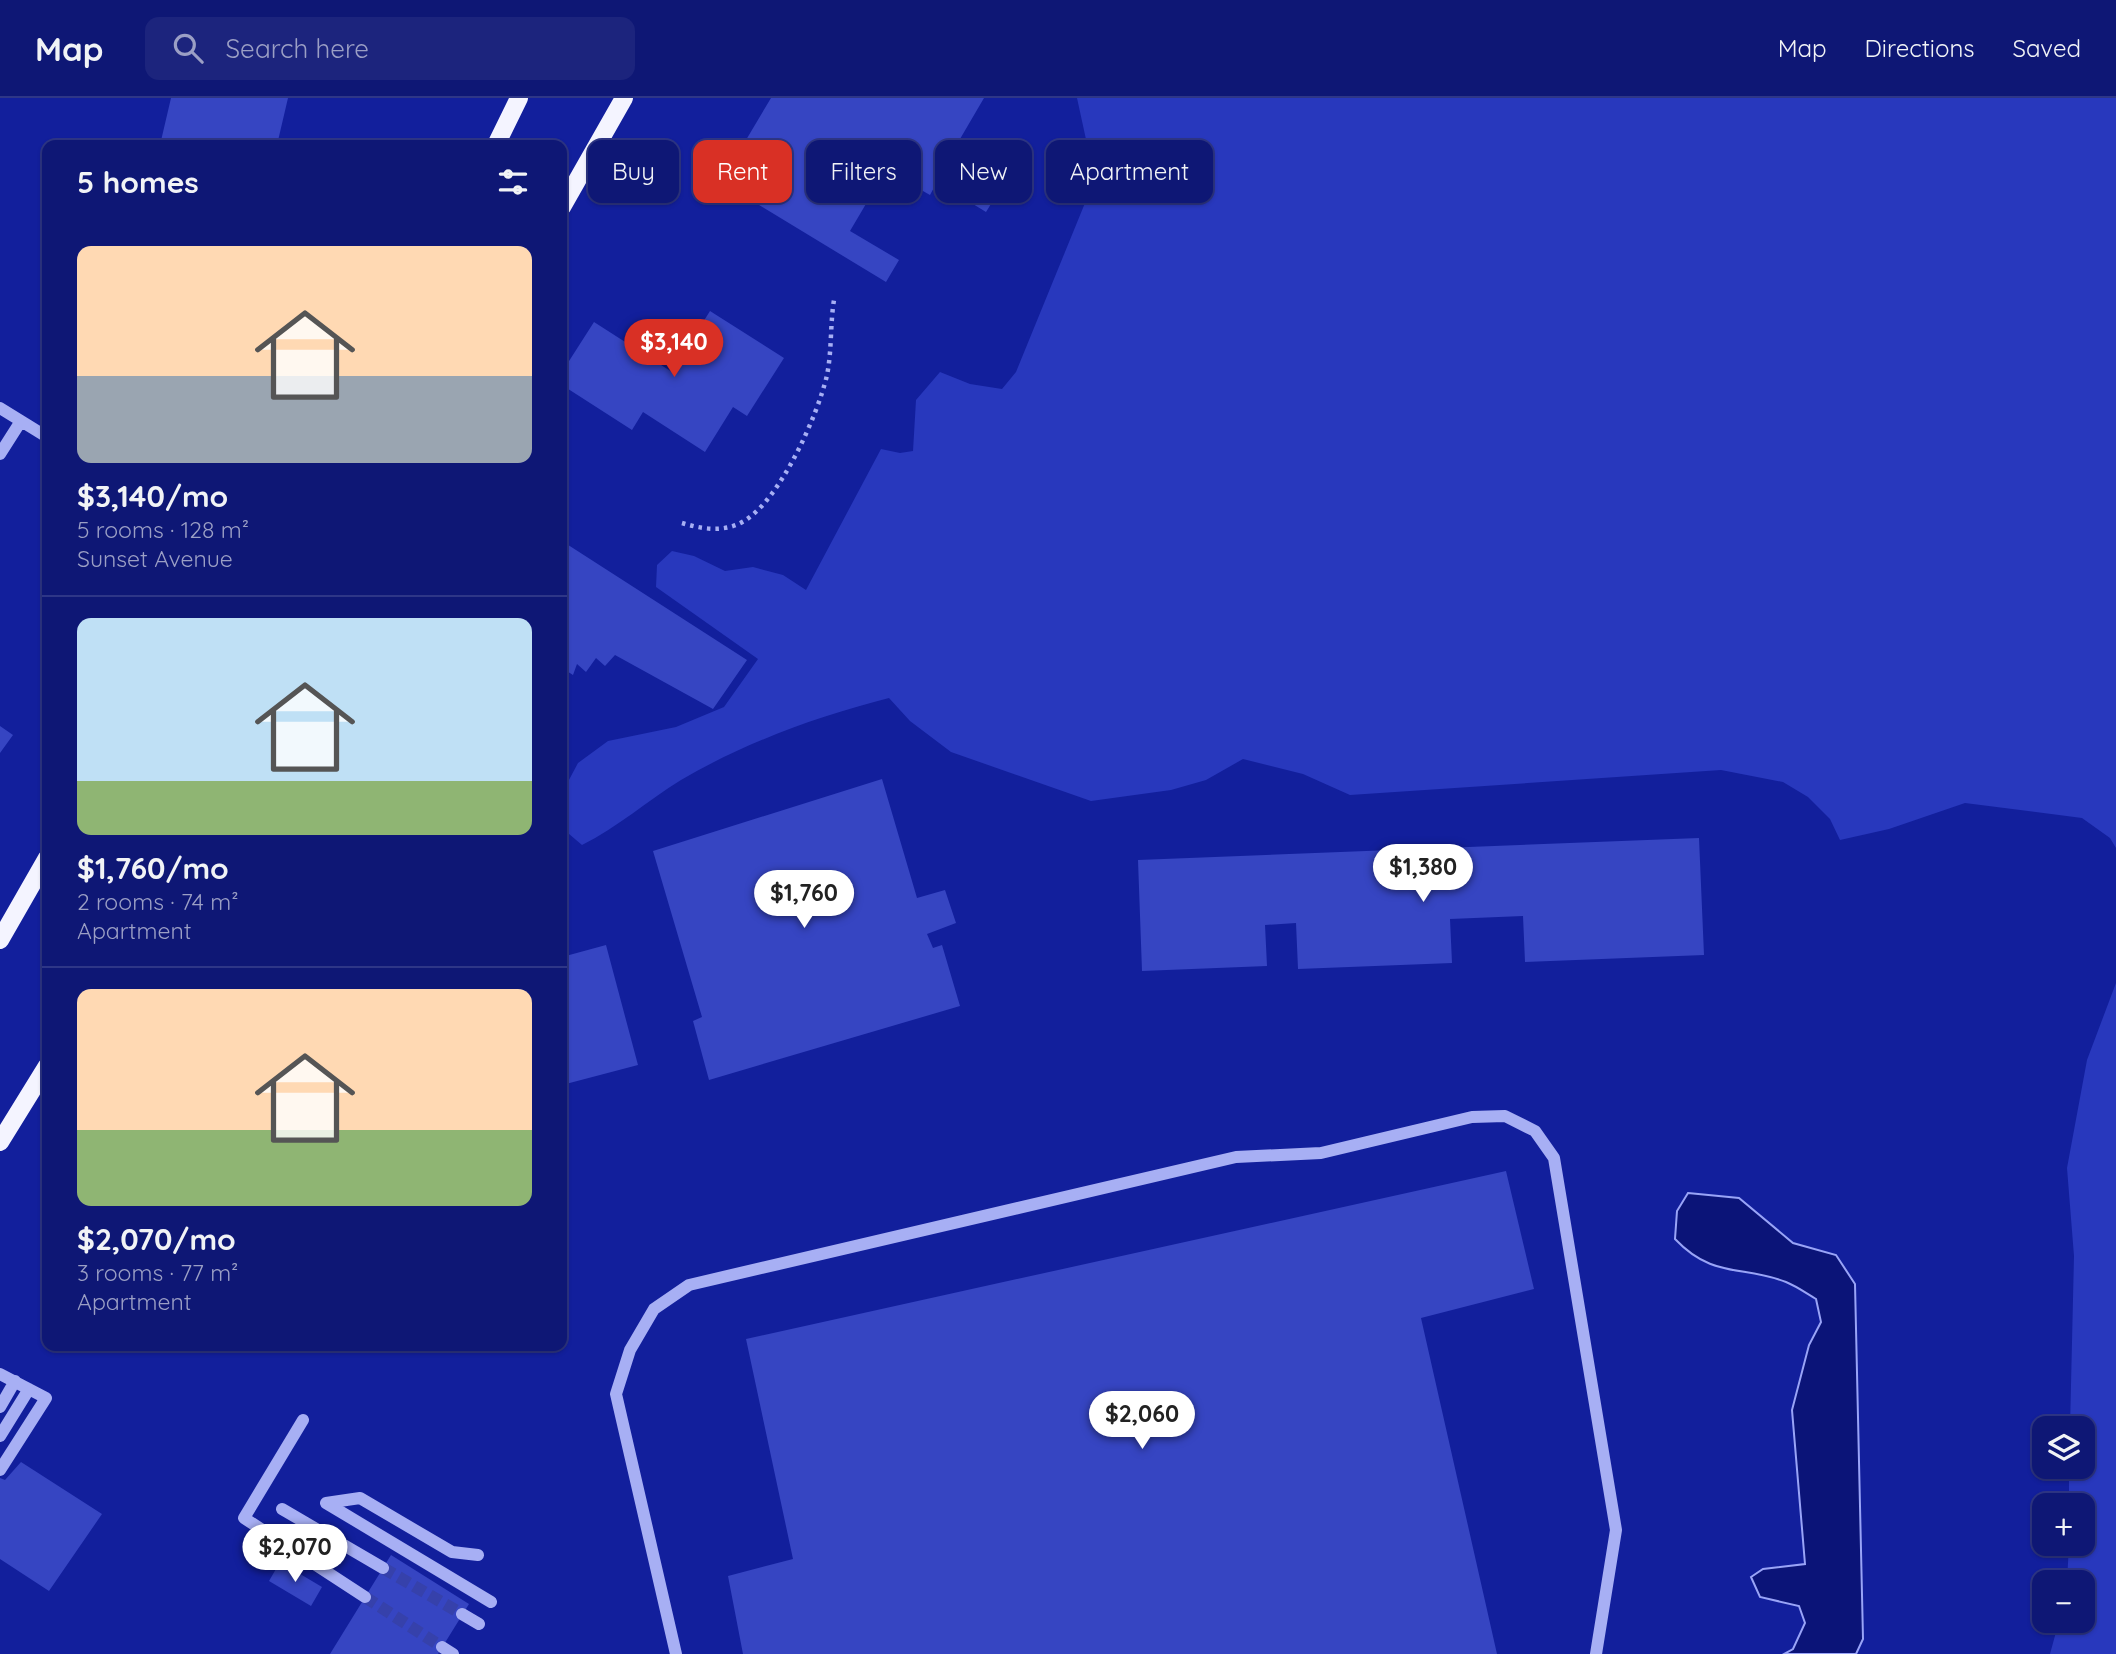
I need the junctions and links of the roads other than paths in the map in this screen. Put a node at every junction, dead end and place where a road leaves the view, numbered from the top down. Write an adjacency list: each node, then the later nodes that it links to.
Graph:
1 (519, 98): 3 (main road)
2 (624, 98): 4 (main road)
3 (498, 140)
4 (567, 198)
5 (0, 408): 6 (street)
6 (21, 421): 7 (street); 8 (street)
7 (42, 434)
8 (0, 454)
9 (42, 867): 10 (main road)
10 (0, 940)
11 (42, 1074): 12 (main road)
12 (0, 1142)
13 (0, 1374): 14 (street)
14 (15, 1381): 15 (street); 16 (street)
15 (29, 1389): 18 (street); 19 (street)
16 (0, 1407)
17 (303, 1420): 23 (street)
18 (0, 1436)
19 (0, 1470)
20 (282, 1509): 22 (street)
21 (478, 1555): 24 (street)
22 (383, 1568)
23 (365, 1597)
24 (491, 1602)
25 (462, 1614): 26 (street)
26 (479, 1624)
27 (676, 1654): 28 (street)
28 (1597, 1654)

